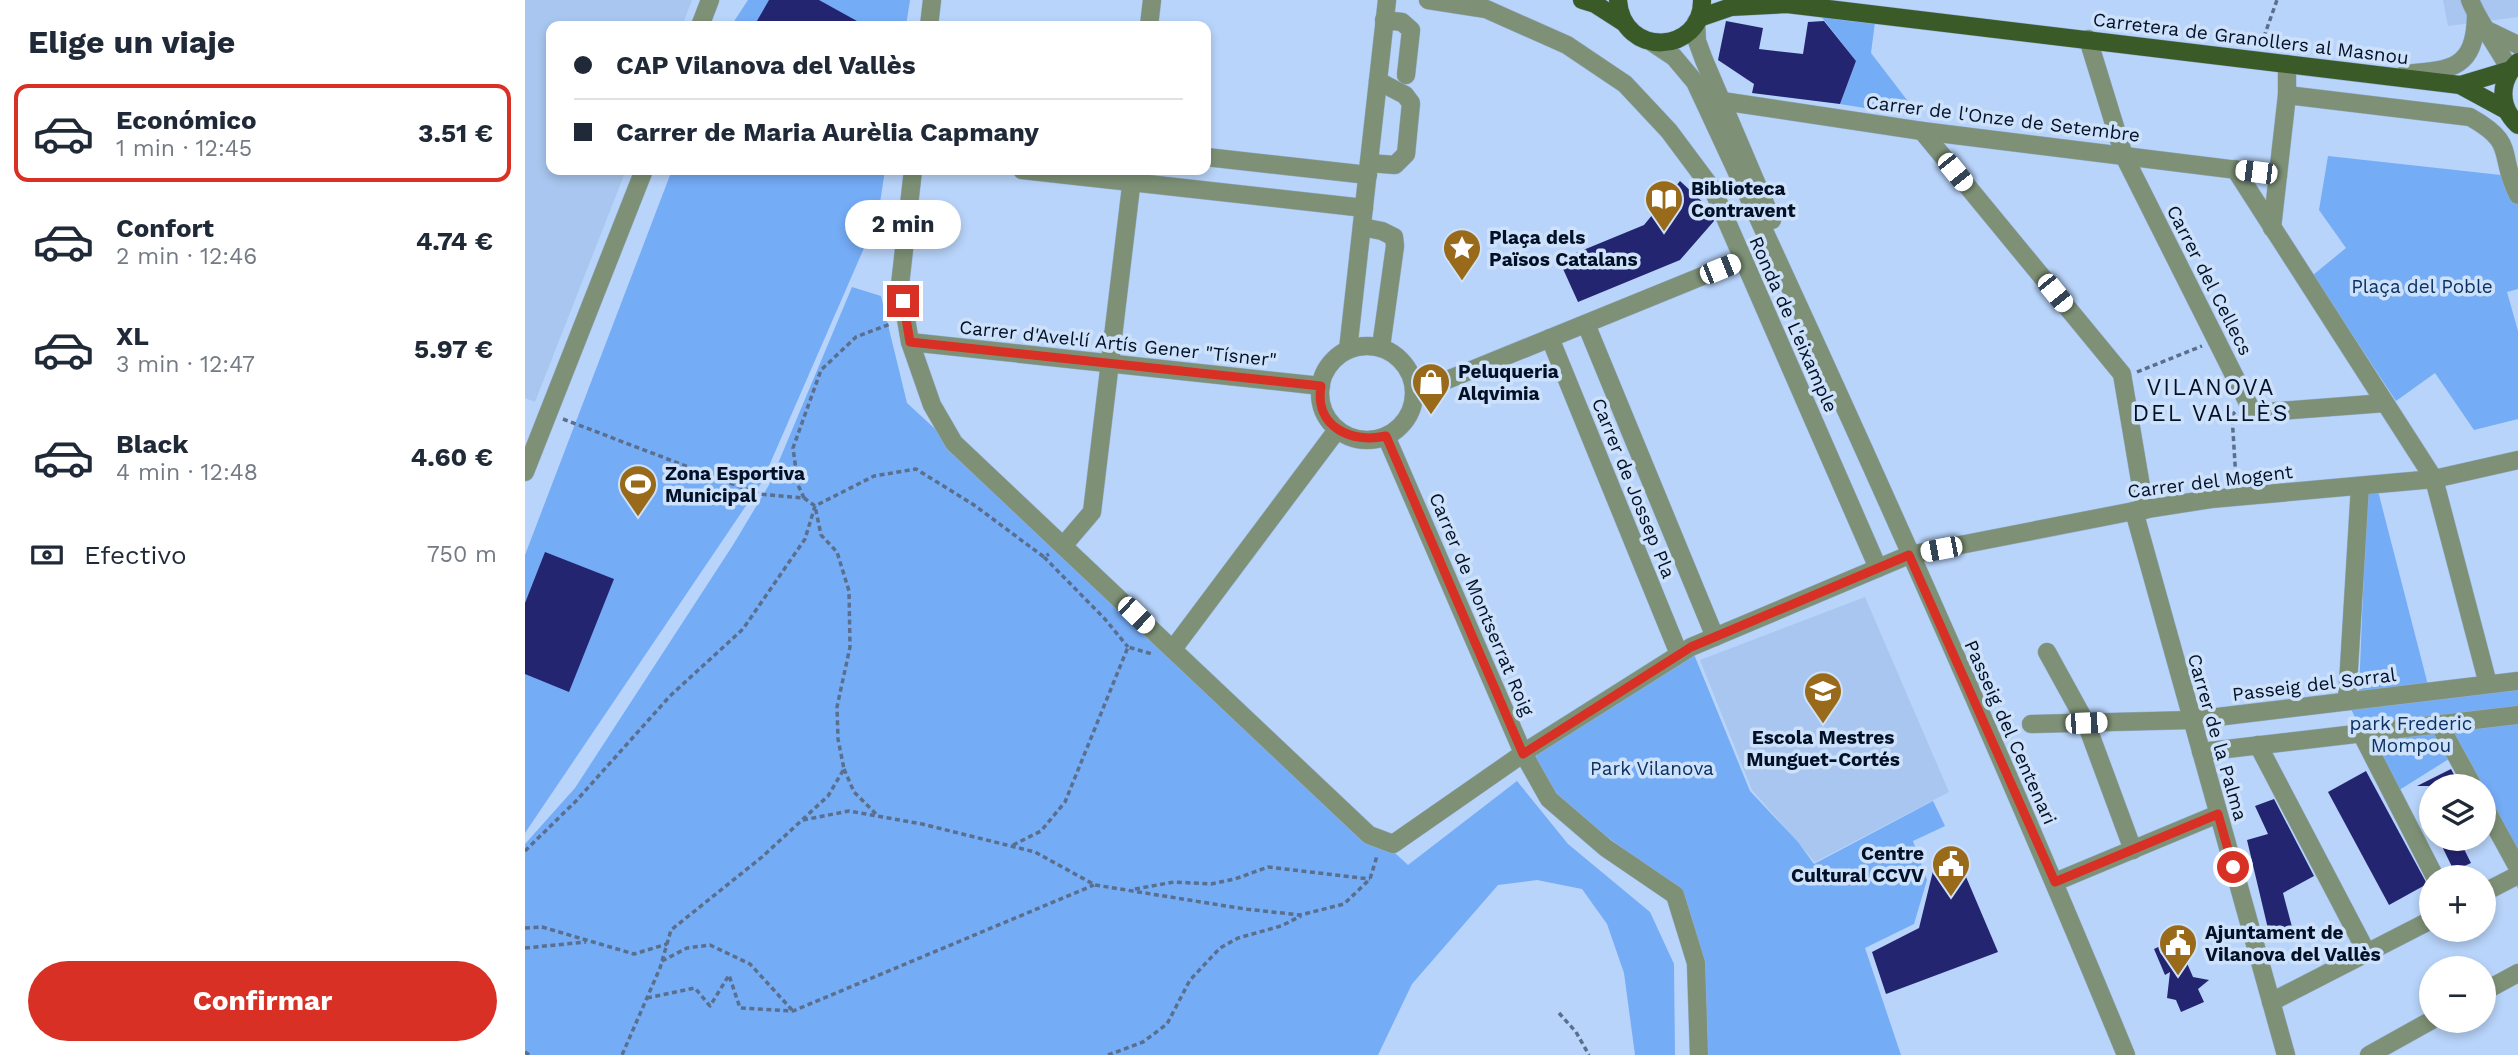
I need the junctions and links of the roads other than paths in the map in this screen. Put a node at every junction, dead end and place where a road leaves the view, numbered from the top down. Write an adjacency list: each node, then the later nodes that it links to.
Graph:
1 (711, 0): 12 (street)
2 (932, 0): 13 (street)
3 (1152, 0): 14 (street)
4 (1387, 0): 11 (street)
5 (1428, 0): 44 (street, Ronda de L'eixample)
6 (1582, 0): 15 (main road)
7 (1618, 0): 15 (main road)
8 (1780, 2): 10 (main road, Carretera de Granollers al Masnou); 17 (main road, Carretera de Granollers al Masnou)
9 (2473, 8): 16 (street); 23 (street)
10 (1699, 13): 18 (main road, Carretera de Granollers al Masnou); 27 (street, Passeig del Centenari)
11 (1384, 20): 22 (street); 24 (street)
12 (702, 21)
13 (930, 21)
14 (1150, 21)
15 (1623, 22): 18 (main road)
16 (2489, 31): 19 (street); 21 (street)
17 (2088, 39): 20 (main road, Carretera de Granollers al Masnou); 31 (street, Carrer del Cellecs)
18 (1653, 43): 54 (street, Passeig del Centenari)
19 (2518, 45)
20 (2287, 64): 23 (main road, Carretera de Granollers al Masnou); 26 (street)
21 (2514, 66): 25 (main road, Carretera de Granollers al Masnou); 28 (main road)
22 (1406, 75)
23 (2390, 76): 25 (main road, Carretera de Granollers al Masnou)
24 (1378, 81): 33 (street); 33 (street)
25 (2459, 85): 28 (main road, Carretera de Granollers al Masnou)
26 (2287, 95): 38 (street); 40 (street)
27 (1722, 101): 30 (street, Carrer de l'Onze de Setembre); 54 (street, Passeig del Centenari)
28 (2506, 110): 29 (main road)
29 (2518, 125)
30 (1922, 131): 31 (street, Carrer de l'Onze de Setembre); 61 (street, Carrer de la Palma)
31 (2124, 156): 34 (street, Carrer de l'Onze de Setembre); 53 (street, Carrer del Cellecs)
32 (1211, 157): 33 (street)
33 (1368, 169): 41 (street)
34 (2235, 169): 38 (street, Carrer de l'Onze de Setembre); 43 (street)
35 (642, 175): 58 (street)
36 (912, 175): 47 (street)
37 (1114, 175): 39 (street)
38 (2278, 175): 43 (street)
39 (1132, 176): 41 (street); 50 (street)
40 (2518, 195)
41 (1364, 208): 42 (street)
42 (1362, 228): 48 (street); 49 (street)
43 (2272, 228): 53 (street)
44 (1742, 260): 45 (street); 64 (street, Ronda de L'eixample)
45 (1586, 324): 46 (street); 65 (street, Carrer de Jossep Pla)
46 (1550, 338): 52 (street); 68 (street, Carrer de Jossep Pla)
47 (910, 342): 50 (street, Carrer d'Avel·lí Artís Gener "Tísner"); 62 (street)
48 (1381, 348): 49 (street); 52 (street)
49 (1348, 350): 51 (street)
50 (1108, 363): 51 (street, Carrer d'Avel·lí Artís Gener "Tísner"); 62 (street)
51 (1321, 386): 55 (street)
52 (1415, 393): 56 (street)
53 (2385, 403): 59 (street)
54 (1854, 428): 63 (street, Passeig del Centenari)
55 (1337, 430): 56 (street); 66 (street)
56 (1386, 436): 80 (street, Carrer de Montserrat Roig)
57 (2518, 460): 59 (street, Carrer del Mogent)
58 (525, 472)
59 (2434, 479): 60 (street, Carrer del Mogent); 70 (street)
60 (2360, 486): 61 (street, Carrer del Mogent); 71 (street)
61 (2140, 510): 63 (street, Carrer del Mogent); 73 (street, Carrer de la Palma)
62 (1063, 546): 66 (street)
63 (1909, 555): 64 (street, Carrer del Mogent); 88 (street, Passeig del Centenari)
64 (1878, 568): 65 (street, Carrer del Mogent)
65 (1715, 637): 68 (street, Carrer del Mogent)
66 (1173, 649): 80 (street, Carrer del Mogent)
67 (2047, 652): 74 (street)
68 (1679, 654): 80 (street, Carrer del Mogent)
69 (2518, 681): 70 (street, Passeig del Sorral)
70 (2488, 684): 71 (street, Passeig del Sorral)
71 (2347, 701): 73 (street, Passeig del Sorral)
72 (2518, 715): 76 (street)
73 (2192, 720): 74 (street, Passeig del Sorral); 79 (street, Carrer de la Palma)
74 (2086, 723): 75 (street, Passeig del Sorral); 84 (street)
75 (2031, 724)
76 (2439, 724): 77 (street); 81 (street)
77 (2361, 733): 78 (street); 85 (street)
78 (2258, 745): 79 (street); 91 (street)
79 (2201, 752): 82 (street, Carrer de la Palma)
80 (1523, 754): 96 (street, Carrer de Montserrat Roig)
81 (2466, 774)
82 (2218, 814): 84 (street); 94 (street, Carrer de la Palma)
83 (2496, 828): 86 (street)
84 (2133, 850): 88 (street)
85 (2429, 865)
86 (2518, 868)
87 (2518, 875): 89 (street)
88 (2055, 882): 97 (street, Passeig del Centenari)
89 (2496, 886)
90 (2419, 926): 91 (street)
91 (2367, 953): 94 (street)
92 (2518, 973): 93 (street)
93 (2496, 985)
94 (2271, 1002): 98 (street, Carrer de la Palma)
95 (2419, 1027): 99 (street)
96 (1699, 1055)
97 (2126, 1055)
98 (2286, 1055)
99 (2369, 1055)

